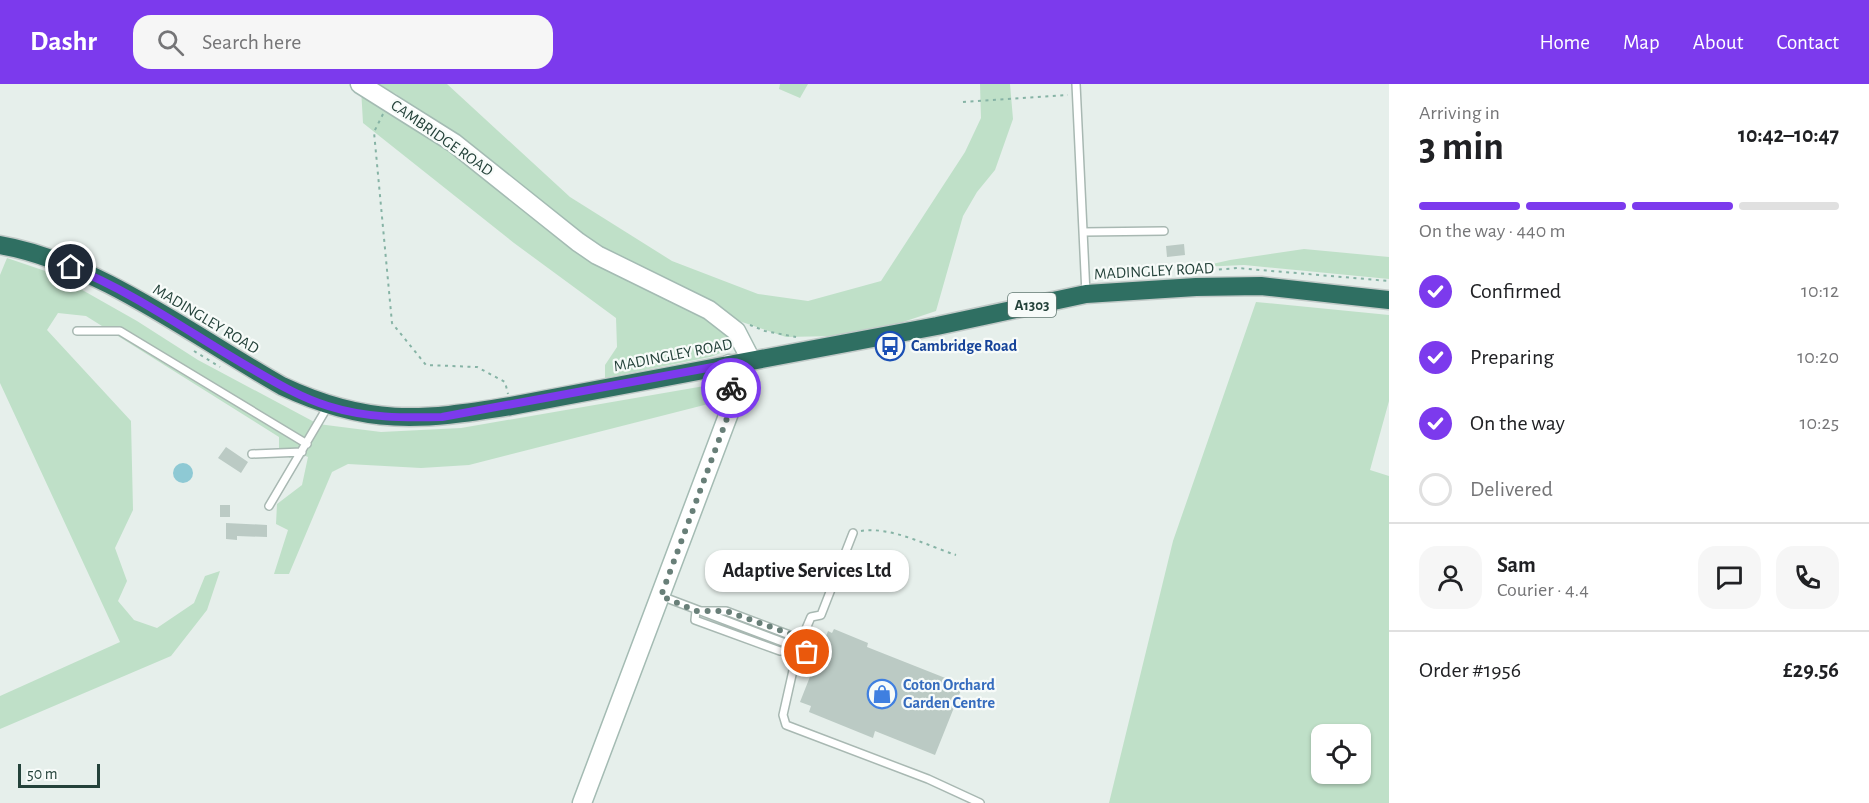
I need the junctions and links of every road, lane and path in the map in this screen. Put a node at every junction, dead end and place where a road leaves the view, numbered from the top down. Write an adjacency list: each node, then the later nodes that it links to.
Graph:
1 (360, 84): 4 (street, CAMBRIDGE ROAD)
2 (1076, 84): 3 (lane)
3 (1076, 94): 5 (path); 7 (lane)
4 (389, 101): 15 (street, CAMBRIDGE ROAD); 19 (path)
5 (963, 102)
6 (1164, 231): 7 (lane)
7 (1084, 232): 9 (lane)
8 (0, 245): 18 (highway, MADINGLEY ROAD / A1303)
9 (1086, 294): 10 (highway, MADINGLEY ROAD / A1303); 15 (highway, MADINGLEY ROAD / A1303)
10 (1389, 300)
11 (744, 322): 13 (path)
12 (77, 331): 20 (lane)
13 (797, 337)
14 (188, 347): 17 (path)
15 (751, 360): 16 (highway, MADINGLEY ROAD / A1303)
16 (729, 364): 19 (highway, MADINGLEY ROAD / A1303); 26 (street)
17 (225, 370)
18 (328, 406): 19 (highway, MADINGLEY ROAD / A1303); 20 (lane)
19 (511, 406)
20 (308, 444): 21 (lane)
21 (302, 452): 22 (lane); 23 (lane)
22 (252, 454)
23 (269, 506)
24 (853, 533): 25 (path); 28 (lane)
25 (956, 555)
26 (661, 596): 27 (lane); 31 (street)
27 (696, 611): 28 (lane); 29 (lane)
28 (799, 638): 29 (lane); 30 (lane)
29 (788, 648): 30 (lane)
30 (796, 657): 32 (lane)
31 (582, 803)
32 (980, 803)

